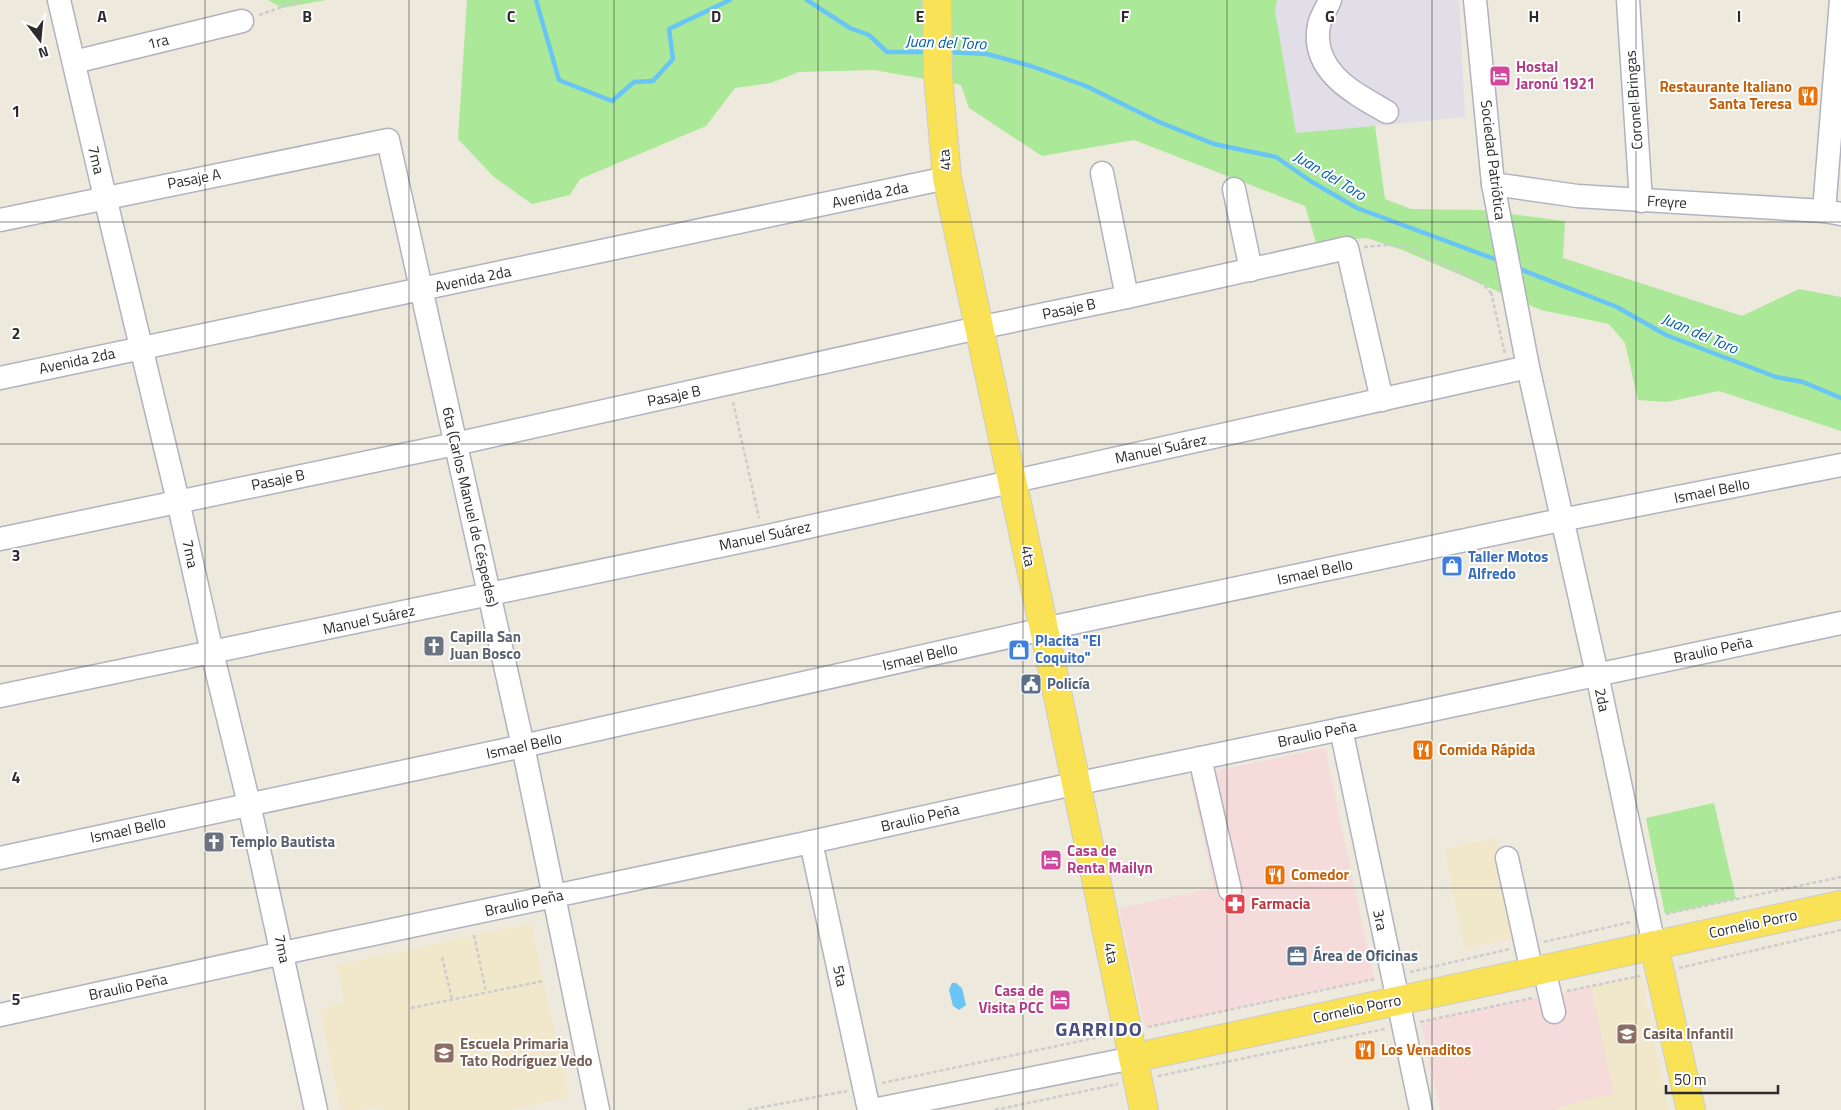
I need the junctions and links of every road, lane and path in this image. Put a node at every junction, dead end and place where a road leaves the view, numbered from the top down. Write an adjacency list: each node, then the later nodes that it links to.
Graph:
1 (59, 0): 9 (street, 7ma)
2 (302, 0): 8 (path)
3 (1330, 0): 10 (street)
4 (1475, 0): 14 (street, Sociedad Patriótica)
5 (1628, 0): 17 (street, Coronel Bringas)
6 (1841, 0): 18 (street)
7 (937, 11): 13 (main road, 4ta)
8 (242, 21): 9 (street, 1ra)
9 (74, 62): 16 (street, 7ma)
10 (1387, 112)
11 (388, 140): 16 (street, Pasaje A); 22 (street, 6ta (Carlos Manuel de Céspedes))
12 (1102, 173): 24 (street)
13 (947, 178): 22 (street, Avenida 2da); 25 (main road, 4ta)
14 (1493, 184): 17 (street, Freyre); 23 (street, Sociedad Patriótica)
15 (1234, 189): 21 (street)
16 (104, 198): 19 (street, Pasaje A); 26 (street, 7ma)
17 (1641, 201): 18 (street, Freyre)
18 (1832, 213)
19 (0, 220)
20 (1347, 248): 21 (street, Pasaje B); 23 (path); 30 (street)
21 (1252, 270): 24 (street, Pasaje B)
22 (422, 290): 26 (street, Avenida 2da); 31 (street, 6ta (Carlos Manuel de Céspedes))
23 (1515, 294): 27 (street, 2da)
24 (1127, 297): 25 (street, Pasaje B)
25 (978, 328): 29 (street, Pasaje B); 33 (main road, 4ta)
26 (141, 347): 28 (street, Avenida 2da); 34 (street, 7ma)
27 (1528, 367): 30 (street, Manuel Suárez); 35 (street, 2da)
28 (0, 378)
29 (729, 383): 31 (street, Pasaje B); 36 (path)
30 (1382, 400): 33 (street, Manuel Suárez)
31 (456, 444): 34 (street, Pasaje B); 38 (street, 6ta (Carlos Manuel de Céspedes))
32 (1841, 465): 35 (street, Ismael Bello)
33 (1012, 481): 36 (street, Manuel Suárez); 40 (main road, 4ta)
34 (178, 501): 37 (street, Pasaje B); 41 (street, 7ma)
35 (1562, 520): 40 (street, Ismael Bello); 42 (street, 2da)
36 (763, 536): 38 (street, Manuel Suárez)
37 (0, 539)
38 (490, 595): 41 (street, Manuel Suárez); 45 (street, 6ta (Carlos Manuel de Céspedes))
39 (1841, 623): 42 (street, Braulio Peña)
40 (1044, 629): 45 (street, Ismael Bello); 47 (main road, 4ta)
41 (212, 652): 43 (street, Manuel Suárez); 48 (street, 7ma)
42 (1596, 674): 44 (street, Braulio Peña); 56 (street, 2da)
43 (0, 696)
44 (1341, 730): 46 (street, Braulio Peña); 63 (street, 3ra)
45 (523, 746): 48 (street, Ismael Bello); 54 (street, 6ta (Carlos Manuel de Céspedes))
46 (1200, 758): 47 (street, Braulio Peña); 53 (street)
47 (1076, 784): 49 (street, Braulio Peña); 69 (main road, 4ta)
48 (249, 804): 50 (street, Ismael Bello); 59 (street, 7ma)
49 (812, 842): 54 (street, Braulio Peña); 71 (street, 5ta)
50 (0, 858)
51 (1507, 858): 61 (street)
52 (1841, 878): 56 (path)
53 (1230, 890)
54 (554, 896): 59 (street, Braulio Peña); 73 (street, 6ta (Carlos Manuel de Céspedes))
55 (1841, 905): 58 (main road, Cornelio Porro)
56 (1648, 918): 58 (street, 2da); 61 (path)
57 (474, 935): 64 (path)
58 (1654, 946): 61 (main road, Cornelio Porro); 79 (main road, 2da)
59 (283, 953): 68 (street, Braulio Peña); 72 (street, 7ma)
60 (442, 957): 65 (path)
61 (1534, 962): 63 (main road, Cornelio Porro); 63 (path); 67 (street)
62 (543, 980): 64 (path)
63 (1395, 988): 69 (path); 70 (main road, Cornelio Porro); 78 (street, 3ra)
64 (486, 992): 65 (path)
65 (452, 1000): 66 (path)
66 (411, 1008)
67 (1554, 1012)
68 (0, 1015)
69 (1127, 1031): 70 (main road, 4ta); 71 (path)
70 (1133, 1058): 76 (street, Cornelio Porro); 77 (main road, 4ta)
71 (864, 1087): 74 (path); 75 (street, 5ta)
72 (316, 1110)
73 (598, 1110)
74 (748, 1110)
75 (869, 1110)
76 (873, 1110)
77 (1144, 1110)
78 (1421, 1110)
79 (1691, 1110)

